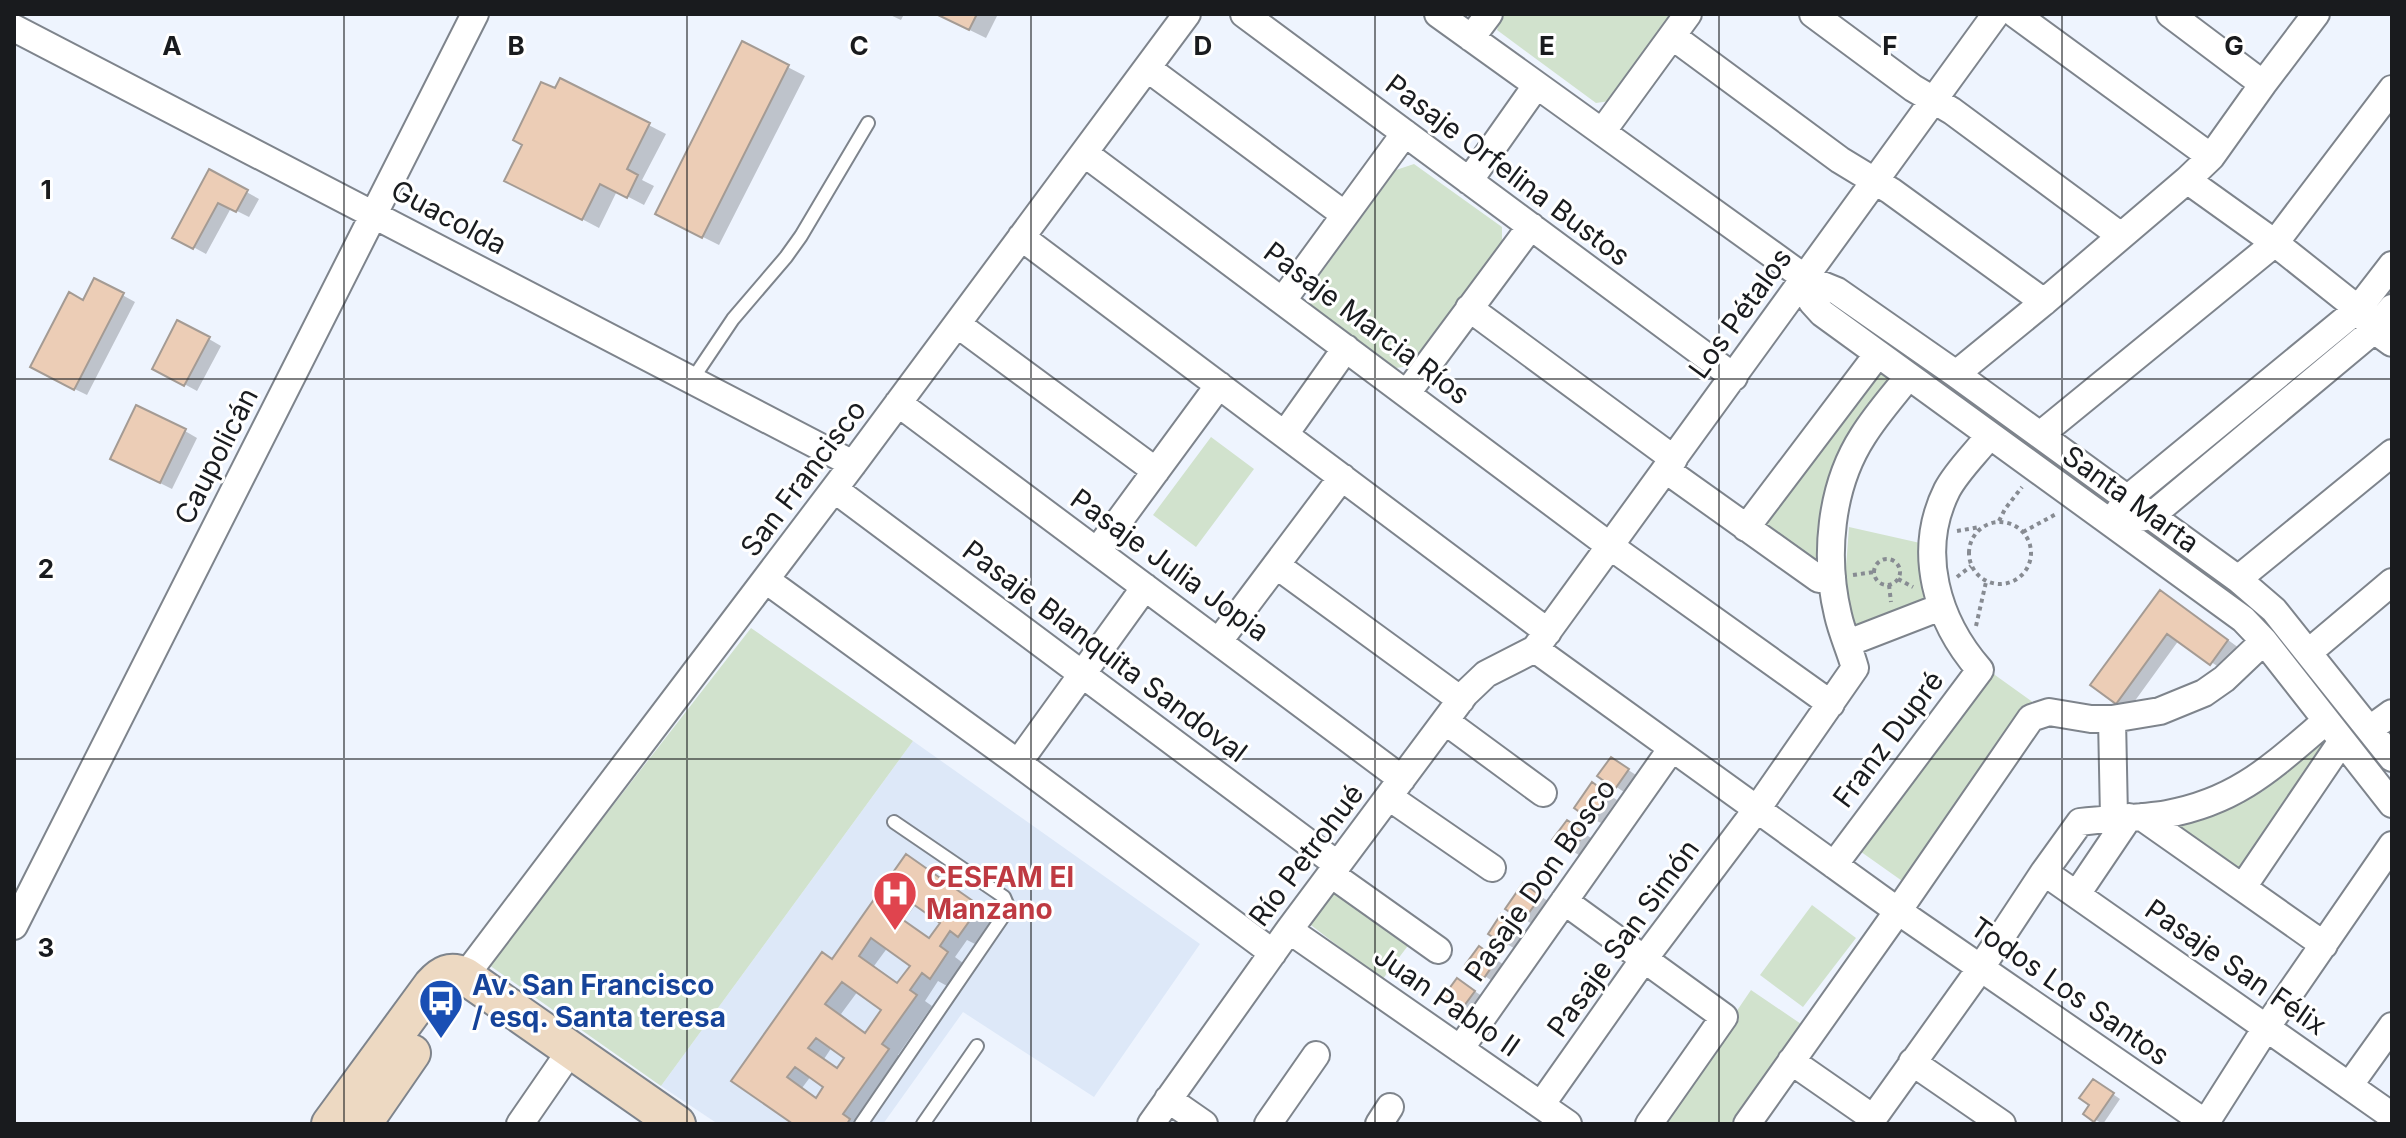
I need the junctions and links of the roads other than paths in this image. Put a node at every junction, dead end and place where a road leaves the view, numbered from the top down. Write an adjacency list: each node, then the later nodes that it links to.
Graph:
1 (475, 14): 27 (street, Caupolicán)
2 (1187, 14): 14 (street, San Francisco)
3 (1244, 14): 21 (street, Pasaje Orfelina Bustos)
4 (1438, 14): 13 (street, Santa Marta)
5 (1489, 14): 13 (street)
6 (1688, 14): 12 (street)
7 (1813, 14): 18 (street)
8 (2170, 14): 15 (street)
9 (2316, 14): 15 (street)
10 (1999, 15): 18 (street, Los Pétalos); 23 (street)
11 (21, 28): 27 (street, Guacolda)
12 (1672, 36): 20 (street); 26 (street)
13 (1471, 38): 16 (street, Santa Marta)
14 (1147, 68): 22 (street, San Francisco); 28 (street)
15 (2263, 84): 23 (street)
16 (1536, 86): 20 (street, Santa Marta); 25 (street)
17 (2392, 89): 32 (street)
18 (1934, 100): 26 (street, Los Pétalos); 30 (street)
19 (868, 123): 47 (lane)
20 (1602, 132): 34 (street, Santa Marta)
21 (1405, 133): 25 (street, Pasaje Orfelina Bustos); 28 (street)
22 (1084, 153): 31 (street, San Francisco); 35 (street, Pasaje Marcia Ríos)
23 (2211, 157): 24 (street)
24 (2187, 180): 30 (street); 32 (street)
25 (1469, 181): 29 (street, Pasaje Orfelina Bustos)
26 (1874, 181): 34 (street, Los Pétalos); 36 (street)
27 (374, 214): 47 (street, Guacolda); 104 (street, Caupolicán)
28 (1345, 215): 35 (street)
29 (1531, 226): 37 (street); 45 (street, Pasaje Orfelina Bustos)
30 (2121, 236): 36 (street)
31 (1021, 237): 40 (street, San Francisco); 48 (street, Todos Los Santos)
32 (2275, 243): 39 (street); 52 (street)
33 (2392, 265): 39 (street)
34 (1805, 278): 43 (street, Santa Marta); 44 (street, Santa Marta); 45 (street, Los Pétalos)
35 (1283, 300): 42 (street, Pasaje Marcia Ríos)
36 (2044, 302): 44 (street)
37 (1469, 308): 49 (street); 56 (street)
38 (2392, 308): 41 (street)
39 (2358, 309): 41 (street); 60 (street)
40 (957, 324): 50 (street, San Francisco); 57 (street)
41 (2383, 337): 61 (street)
42 (1346, 348): 49 (street, Pasaje Marcia Ríos); 51 (street)
43 (1877, 355): 46 (street, Santa Marta); 63 (street)
44 (1956, 374): 52 (street, Santa Marta)
45 (1734, 377): 56 (street, Los Pétalos)
46 (1908, 377): 53 (street, Santa Marta); 67 (street, Pasaje San Simón)
47 (692, 380): 55 (street, Guacolda)
48 (1219, 385): 51 (street, Todos Los Santos); 57 (street)
49 (1407, 393): 64 (street, Pasaje Marcia Ríos)
50 (898, 403): 55 (street, San Francisco); 65 (street, Pasaje Julia Jopia)
51 (1285, 434): 58 (street, Todos Los Santos)
52 (2040, 435): 60 (street, Santa Marta)
53 (1989, 436): 62 (street, Santa Marta); 72 (street, Franz Dupré)
54 (2392, 453): 68 (street)
55 (853, 464): 59 (street, San Francisco)
56 (1670, 464): 63 (street); 64 (street, Los Pétalos)
57 (1156, 471): 65 (street)
58 (1342, 477): 66 (street); 73 (street, Todos Los Santos)
59 (834, 489): 69 (street, San Francisco); 78 (street, Pasaje Blanquita Sandoval)
60 (2127, 499): 61 (street, Santa Marta); 62 (street)
61 (2151, 516): 62 (street); 68 (street, Santa Marta)
62 (2111, 524): 75 (street, Santa Marta)
63 (1746, 528): 67 (street)
64 (1610, 546): 73 (street, Los Pétalos); 80 (street, Pasaje Marcia Ríos)
65 (1097, 551): 71 (street, Pasaje Julia Jopia)
66 (1276, 565): 74 (street); 79 (street)
67 (1832, 577): 76 (street, Pasaje San Simón)
68 (2238, 579): 77 (street, Santa Marta)
69 (766, 580): 88 (street); 111 (street, San Francisco)
70 (2392, 582): 77 (street)
71 (1145, 587): 74 (street, Pasaje Julia Jopia); 78 (street)
72 (1941, 607): 76 (street); 96 (street, Franz Dupré)
73 (1542, 640): 79 (street, Río Petrohué); 86 (street, Todos Los Santos)
74 (1219, 641): 89 (street, Pasaje Julia Jopia)
75 (2264, 641): 82 (street); 85 (street, Santa Marta)
76 (1848, 643): 80 (street, Pasaje San Simón)
77 (2309, 652): 84 (street, Santa Marta)
78 (1082, 674): 88 (street); 98 (street, Pasaje Blanquita Sandoval)
79 (1461, 700): 83 (street, Río Petrohué)
80 (1831, 704): 92 (street, Pasaje San Simón)
81 (2392, 713): 84 (street)
82 (2112, 719): 93 (street); 103 (street)
83 (1445, 721): 89 (street, Río Petrohué); 90 (street)
84 (2370, 729): 87 (street, Santa Marta)
85 (2334, 731): 91 (street, Santa Marta); 93 (street); 100 (street)
86 (1672, 748): 92 (street, Todos Los Santos); 102 (street, Pasaje Don Bosco)
87 (2392, 758)
88 (1018, 763): 108 (street)
89 (1396, 788): 97 (street, Pasaje Julia Jopia); 98 (street, Río Petrohué)
90 (1543, 793)
91 (2392, 804)
92 (1757, 809): 96 (street, Todos Los Santos); 109 (street, Pasaje San Simón)
93 (2128, 817): 99 (street); 100 (street); 101 (street)
94 (894, 822): 130 (lane)
95 (2392, 845): 106 (street)
96 (1834, 865): 103 (street, Todos Los Santos)
97 (1492, 868)
98 (1334, 870): 105 (street, Río Petrohué); 107 (street, Pasaje Blanquita Sandoval)
99 (2044, 872): 101 (street, Pasaje San Félix); 110 (street)
100 (2243, 887): 106 (street)
101 (2077, 894): 113 (street, Pasaje San Félix)
102 (1564, 901): 109 (street); 115 (street, Pasaje Don Bosco)
103 (1898, 911): 110 (street, Todos Los Santos); 118 (street)
104 (14, 926)
105 (1289, 930): 108 (street, Río Petrohué); 115 (street, Juan Pablo II)
106 (2324, 945): 113 (street)
107 (1438, 950)
108 (1273, 953): 121 (street, Río Petrohué)
109 (1644, 959): 122 (street, Pasaje San Simón); 136 (street)
110 (1980, 969): 119 (street); 138 (street, Todos Los Santos)
111 (465, 976): 116 (street); 127 (street); 128 (street)
112 (2392, 1026): 120 (street)
113 (2266, 1028): 120 (street, Pasaje San Félix); 138 (street)
114 (977, 1046): 131 (lane)
115 (1460, 1049): 122 (street, Juan Pablo II)
116 (571, 1050): 124 (street); 129 (street)
117 (1316, 1055): 134 (street)
118 (1791, 1061): 125 (street); 137 (street)
119 (1912, 1062): 125 (street); 126 (street)
120 (2349, 1086): 123 (street, Pasaje San Félix)
121 (1168, 1099): 132 (street, Río Petrohué); 133 (street)
122 (1541, 1105): 135 (street, Juan Pablo II)
123 (2392, 1116)
124 (666, 1121)
125 (1871, 1121)
126 (1995, 1122)
127 (330, 1124)
128 (363, 1124)
129 (520, 1124)
130 (861, 1124)
131 (923, 1124)
132 (1151, 1124)
133 (1204, 1124)
134 (1268, 1124)
135 (1568, 1124)
136 (1649, 1124)
137 (1747, 1124)
138 (2206, 1124)

